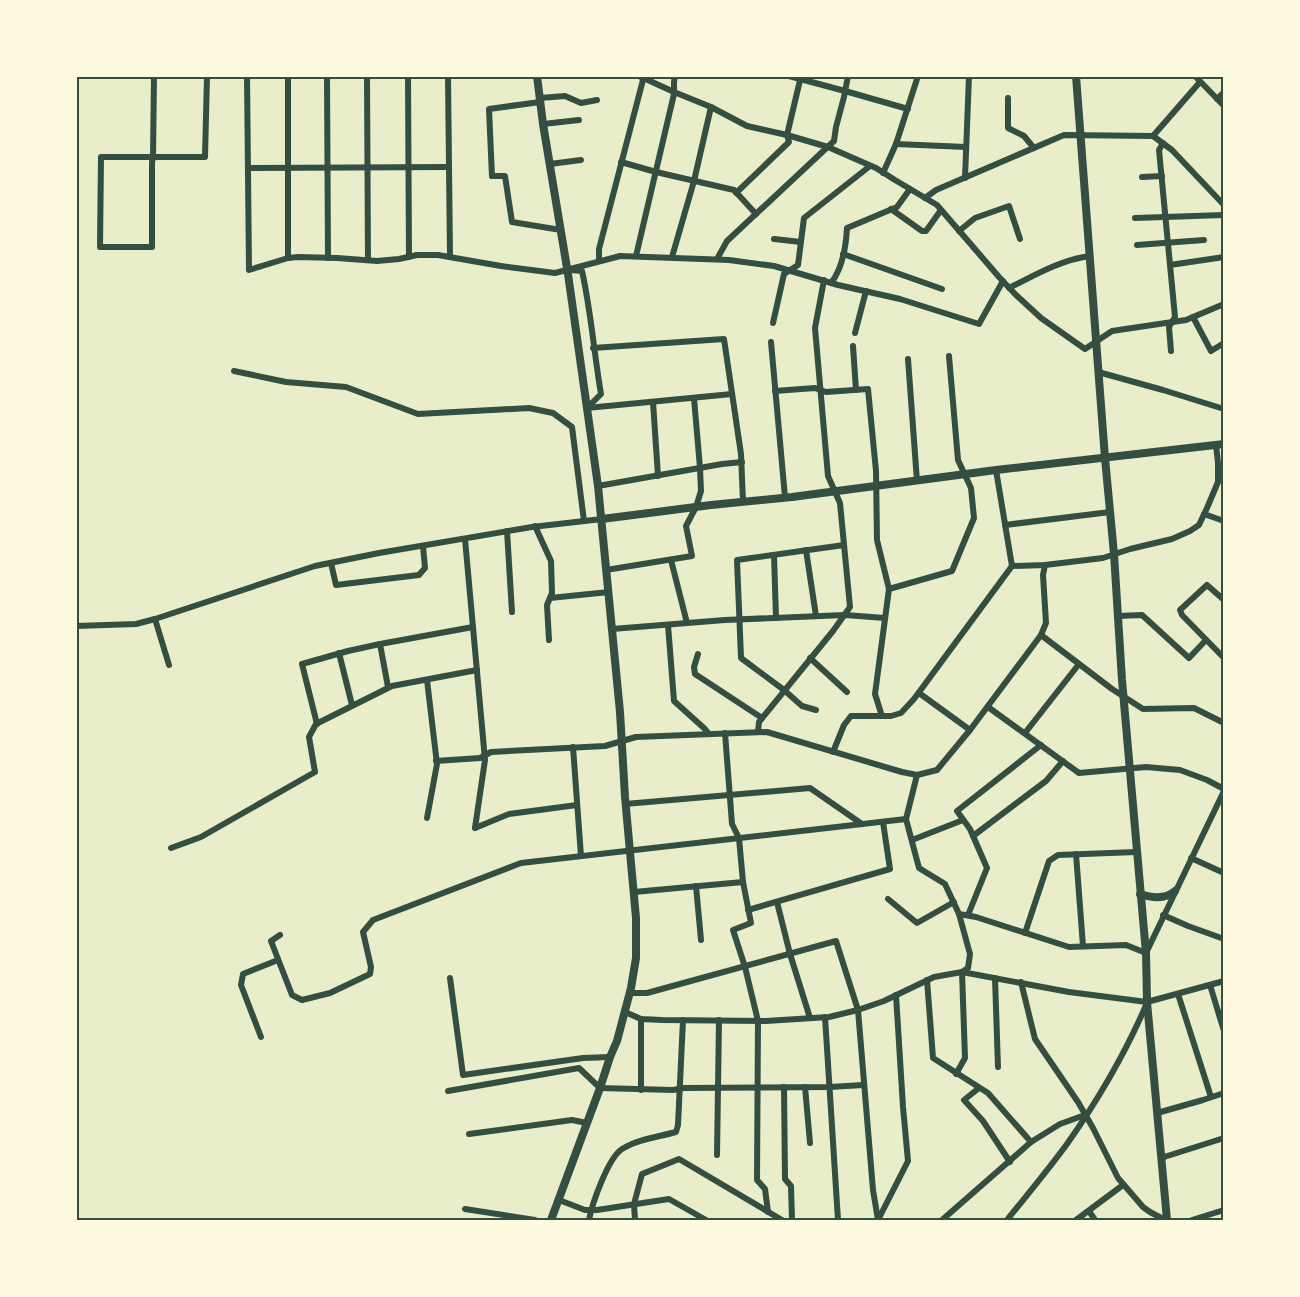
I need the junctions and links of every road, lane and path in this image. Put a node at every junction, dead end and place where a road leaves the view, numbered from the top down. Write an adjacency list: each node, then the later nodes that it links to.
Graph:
1 (154, 76): 39 (street)
2 (207, 76): 39 (street)
3 (247, 76): 46 (street)
4 (288, 76): 47 (street)
5 (327, 76): 48 (street)
6 (367, 76): 49 (street)
7 (408, 76): 44 (street)
8 (448, 76): 45 (street)
9 (537, 76): 24 (main road)
10 (675, 76): 20 (street)
11 (789, 76): 17 (street)
12 (848, 76): 19 (street)
13 (918, 76): 28 (street)
14 (969, 76): 37 (street)
15 (1076, 76): 32 (main road)
16 (642, 77): 20 (street); 41 (street)
17 (801, 78): 19 (street); 31 (street)
18 (1198, 79): 23 (street); 33 (street)
19 (845, 91): 28 (street); 36 (street)
20 (674, 92): 26 (street); 50 (street)
21 (1224, 92): 23 (street)
22 (1008, 98): 38 (street)
23 (1217, 99): 27 (street)
24 (540, 100): 25 (street); 30 (main road); 66 (street)
25 (597, 100)
26 (711, 106): 31 (street); 55 (street)
27 (1224, 106)
28 (908, 109): 35 (street)
29 (579, 120): 30 (street)
30 (543, 124): 42 (main road)
31 (787, 135): 36 (street); 57 (street)
32 (1080, 135): 33 (street); 38 (street); 76 (main road)
33 (1153, 136): 34 (street)
34 (1163, 143): 52 (street); 59 (street)
35 (897, 144): 37 (street); 51 (street)
36 (828, 147): 43 (street); 62 (street)
37 (966, 147): 54 (street)
38 (1034, 148): 54 (street)
39 (153, 158): 39 (street)
40 (581, 160): 42 (street)
41 (621, 162): 50 (street); 85 (street)
42 (550, 164): 66 (main road)
43 (870, 166): 51 (street); 71 (street)
44 (409, 167): 45 (street); 49 (street); 77 (street)
45 (449, 167): 78 (street)
46 (248, 168): 47 (street); 81 (street)
47 (288, 168): 48 (street); 81 (street)
48 (327, 168): 49 (street); 82 (street)
49 (368, 168): 84 (street)
50 (656, 172): 55 (street); 75 (street)
51 (883, 173): 56 (street)
52 (1162, 176): 53 (street); 64 (street)
53 (1142, 177)
54 (965, 178): 58 (street)
55 (694, 181): 57 (street); 79 (street)
56 (910, 189): 58 (street); 60 (street)
57 (736, 193): 62 (street)
58 (925, 198): 61 (street)
59 (1224, 205)
60 (891, 209): 61 (street); 74 (street)
61 (941, 210): 67 (street)
62 (756, 214): 83 (street)
63 (1224, 215): 64 (street)
64 (1166, 216): 65 (street); 72 (street)
65 (1135, 218)
66 (561, 230): 87 (main road)
67 (959, 231): 69 (street); 90 (street)
68 (774, 239): 71 (street)
69 (1020, 239)
70 (1204, 240): 72 (street)
71 (801, 242): 88 (street)
72 (1168, 242): 73 (street); 86 (street)
73 (1137, 245)
74 (843, 254): 91 (street); 93 (street)
75 (636, 256): 79 (street); 85 (street)
76 (1089, 256): 92 (street); 100 (main road)
77 (409, 257): 78 (street); 84 (street)
78 (450, 257): 87 (street)
79 (672, 257): 83 (street)
80 (1224, 257): 86 (street)
81 (288, 258): 82 (street)
82 (328, 258): 84 (street)
83 (717, 259): 88 (street)
84 (368, 260)
85 (599, 260): 87 (street)
86 (1170, 265): 98 (street)
87 (568, 270): 104 (street); 116 (main road)
88 (790, 270): 89 (street); 97 (street)
89 (824, 280): 91 (street); 110 (street)
90 (1003, 281): 92 (street); 94 (street)
91 (831, 283): 94 (street)
92 (1009, 288): 100 (street)
93 (942, 289)
94 (866, 291): 99 (street)
95 (1224, 304): 96 (street)
96 (1193, 317): 98 (street); 102 (street)
97 (773, 322)
98 (1172, 322): 100 (street); 105 (street)
99 (855, 333)
100 (1096, 341): 109 (main road)
101 (771, 342): 112 (street)
102 (1224, 343)
103 (853, 346): 111 (street)
104 (593, 348): 113 (street); 116 (street)
105 (1171, 351)
106 (949, 356): 123 (street)
107 (908, 359): 125 (street)
108 (234, 371): 135 (street)
109 (1098, 372): 117 (street); 119 (main road)
110 (821, 390): 111 (street); 112 (street); 128 (street)
111 (856, 390): 127 (street)
112 (775, 391): 129 (street)
113 (732, 394): 114 (street); 120 (street)
114 (694, 398): 115 (street); 121 (street)
115 (653, 402): 116 (street); 124 (street)
116 (587, 408): 126 (main road)
117 (1224, 409)
118 (1220, 444): 119 (main road); 133 (street)
119 (1105, 458): 122 (main road); 132 (main road)
120 (742, 462): 121 (street); 130 (street)
121 (700, 468): 124 (street); 131 (street)
122 (996, 470): 123 (main road); 137 (street)
123 (964, 474): 125 (main road); 151 (street)
124 (658, 476): 126 (street)
125 (917, 481): 127 (main road)
126 (598, 486): 134 (main road)
127 (876, 486): 128 (main road); 151 (street)
128 (835, 491): 129 (main road); 141 (street)
129 (784, 497): 130 (main road)
130 (744, 502): 131 (main road)
131 (696, 507): 134 (main road); 146 (street)
132 (1110, 512): 137 (street); 144 (main road)
133 (1204, 514): 136 (street); 144 (street)
134 (602, 519): 135 (street); 150 (main road)
135 (584, 521): 138 (street)
136 (1224, 521)
137 (1005, 525): 148 (street)
138 (535, 526): 139 (street); 153 (street)
139 (507, 531): 140 (street); 155 (street)
140 (465, 539): 142 (street); 166 (street)
141 (844, 545): 143 (street); 156 (street)
142 (423, 546): 147 (street); 147 (street)
143 (806, 550): 145 (street); 157 (street)
144 (1114, 554): 149 (street); 158 (main road)
145 (774, 555): 159 (street); 162 (street)
146 (671, 560): 150 (street); 163 (street)
147 (331, 563): 161 (street)
148 (1012, 566): 149 (street); 183 (street)
149 (1045, 566): 168 (street)
150 (606, 570): 152 (main road)
151 (889, 589): 160 (street)
152 (609, 592): 153 (street); 167 (main road)
153 (550, 598): 169 (street)
154 (1224, 600): 170 (street)
155 (512, 612)
156 (845, 615): 157 (street); 160 (street); 174 (street)
157 (816, 616): 159 (street)
158 (1118, 616): 170 (street); 184 (main road)
159 (776, 618): 162 (street)
160 (885, 618): 188 (street)
161 (155, 619): 165 (street); 177 (street)
162 (739, 620): 163 (street); 181 (street)
163 (687, 623): 164 (street)
164 (668, 625): 167 (street); 196 (street)
165 (76, 626)
166 (473, 627): 171 (street); 178 (street)
167 (612, 629): 197 (main road)
168 (1041, 635): 176 (street); 186 (street)
169 (549, 640)
170 (1206, 640): 175 (street)
171 (380, 644): 172 (street); 180 (street)
172 (339, 653): 185 (street); 191 (street)
173 (698, 654): 189 (street)
174 (810, 658): 181 (street); 182 (street)
175 (1224, 658)
176 (1079, 664): 184 (street); 195 (street)
177 (169, 665)
178 (477, 670): 179 (street); 201 (street)
179 (427, 680): 180 (street); 202 (street)
180 (388, 687): 185 (street)
181 (784, 690): 187 (street); 189 (street)
182 (847, 692)
183 (919, 693): 192 (street); 200 (street)
184 (1123, 696): 190 (street); 204 (main road)
185 (352, 705): 191 (street)
186 (988, 706): 192 (street); 195 (street)
187 (816, 710)
188 (881, 712)
189 (762, 718): 193 (street)
190 (1224, 723)
191 (317, 724): 218 (street)
192 (970, 730): 205 (street)
193 (758, 732): 194 (street); 200 (street)
194 (725, 733): 196 (street); 207 (street)
195 (1025, 733): 198 (street)
196 (709, 734): 197 (street)
197 (621, 742): 199 (street); 208 (main road)
198 (1041, 745): 203 (street); 212 (street)
199 (573, 747): 201 (street); 209 (street)
200 (833, 752): 205 (street)
201 (485, 755): 202 (street); 209 (street)
202 (436, 761): 210 (street)
203 (1063, 761): 204 (street); 215 (street)
204 (1129, 769): 206 (street); 220 (main road)
205 (917, 775): 211 (street)
206 (1224, 790): 223 (street)
207 (730, 795): 208 (street); 214 (street); 216 (street)
208 (625, 804): 219 (main road)
209 (578, 805): 222 (street)
210 (427, 818)
211 (906, 819): 213 (street); 217 (street)
212 (963, 820): 215 (street); 217 (street)
213 (883, 822): 214 (street); 231 (street)
214 (862, 824): 216 (street)
215 (973, 836): 235 (street)
216 (739, 838): 219 (street); 225 (street)
217 (912, 840): 232 (street)
218 (171, 848)
219 (630, 851): 222 (street); 228 (main road)
220 (1136, 852): 221 (street); 229 (main road)
221 (1076, 854): 237 (street); 241 (street)
222 (581, 856): 244 (street)
223 (1191, 858): 224 (street); 227 (street)
224 (1224, 873)
225 (744, 882): 226 (street); 233 (street)
226 (696, 886): 228 (street); 240 (street)
227 (1175, 891): 229 (main road); 236 (street)
228 (634, 892): 253 (main road)
229 (1140, 894): 242 (main road)
230 (888, 899): 232 (street)
231 (777, 902): 233 (street); 243 (street)
232 (954, 902): 234 (street)
233 (748, 910): 245 (street)
234 (959, 914): 235 (street); 246 (street)
235 (968, 915): 237 (street)
236 (1163, 915): 239 (street); 242 (street)
237 (1025, 933): 241 (street)
238 (280, 935): 244 (street)
239 (1224, 939)
240 (701, 940)
241 (1083, 946): 242 (street)
242 (1146, 953): 256 (main road)
243 (790, 954): 245 (street); 257 (street); 260 (street)
244 (278, 960): 266 (street)
245 (745, 967): 253 (street); 264 (street)
246 (962, 972): 248 (street); 249 (street); 269 (street)
247 (450, 978): 267 (street)
248 (994, 978): 251 (street); 268 (street)
249 (927, 980): 255 (street); 269 (street)
250 (1224, 981): 252 (street)
251 (1022, 982): 256 (street); 284 (street)
252 (1210, 985): 254 (street); 265 (street)
253 (630, 993): 258 (main road)
254 (1178, 994): 256 (street); 282 (street)
255 (896, 995): 257 (street); 309 (street)
256 (1147, 1002): 283 (main road); 284 (street)
257 (858, 1010): 259 (street); 270 (street)
258 (625, 1012): 261 (street); 267 (main road)
259 (825, 1017): 260 (street); 274 (street)
260 (810, 1018): 264 (street)
261 (641, 1019): 262 (street); 279 (street)
262 (683, 1020): 263 (street); 278 (street)
263 (719, 1020): 264 (street); 276 (street)
264 (758, 1021): 271 (street)
265 (1224, 1031)
266 (261, 1037)
267 (610, 1057): 275 (main road)
268 (998, 1067)
269 (956, 1074): 277 (street)
270 (863, 1085): 274 (street); 309 (street)
271 (757, 1087): 272 (street); 276 (street); 300 (street)
272 (784, 1087): 273 (street); 307 (street)
273 (805, 1087): 274 (street); 289 (street)
274 (830, 1087): 308 (street)
275 (600, 1088): 279 (street); 280 (street); 285 (main road)
276 (719, 1088): 278 (street); 290 (street)
277 (979, 1088): 288 (street); 292 (street)
278 (679, 1089): 279 (street); 297 (street)
279 (641, 1090)
280 (448, 1091)
281 (1224, 1093): 282 (street)
282 (1211, 1097): 283 (street)
283 (1157, 1113): 291 (main road)
284 (1085, 1115): 288 (street); 293 (street); 311 (street)
285 (588, 1123): 286 (street); 294 (main road)
286 (468, 1134)
287 (1224, 1138): 291 (street)
288 (1031, 1142): 292 (street)
289 (810, 1143)
290 (717, 1155)
291 (1161, 1158): 314 (main road)
292 (1010, 1161): 310 (street)
293 (1123, 1185): 299 (street); 314 (street)
294 (559, 1200): 297 (street); 303 (main road)
295 (634, 1204): 297 (street); 300 (street); 305 (street); 306 (street)
296 (465, 1209): 302 (street)
297 (591, 1210): 304 (street)
298 (1224, 1210): 315 (street)
299 (1089, 1211): 312 (street); 313 (street)
300 (768, 1212): 301 (street)
301 (778, 1220)
302 (535, 1221)
303 (551, 1221)
304 (589, 1221)
305 (635, 1221)
306 (706, 1221)
307 (792, 1221)
308 (838, 1221)
309 (878, 1221)
310 (942, 1221)
311 (1007, 1221)
312 (1076, 1221)
313 (1095, 1221)
314 (1166, 1221)
315 (1192, 1221)

